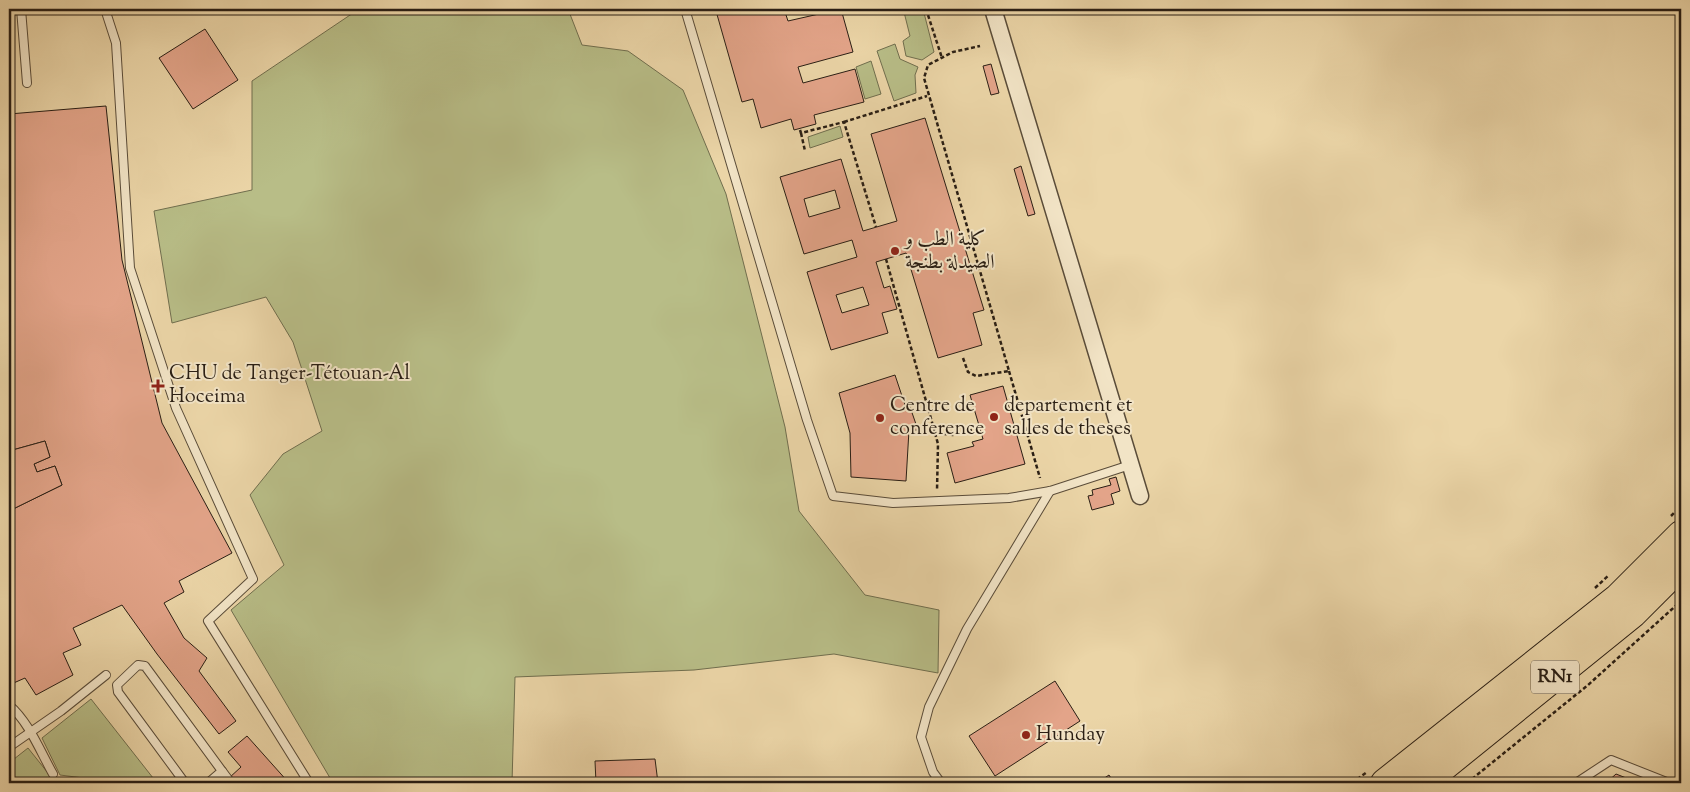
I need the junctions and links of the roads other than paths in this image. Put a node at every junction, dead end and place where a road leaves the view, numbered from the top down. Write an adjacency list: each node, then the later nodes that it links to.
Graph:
1 (21, 9): 5 (lane)
2 (105, 9): 20 (lane)
3 (685, 9): 7 (lane)
4 (993, 9): 6 (street)
5 (27, 83)
6 (1130, 465): 7 (lane); 8 (street)
7 (1050, 491): 21 (lane)
8 (1140, 496)
9 (1681, 536): 22 (highway, RN1)
10 (1681, 565): 23 (highway, RN1)
11 (106, 675): 13 (lane)
12 (9, 705): 13 (lane)
13 (30, 733): 14 (lane); 16 (lane)
14 (9, 748)
15 (222, 771): 17 (lane); 18 (lane); 19 (lane)
16 (53, 774)
17 (186, 783)
18 (208, 783)
19 (231, 783)
20 (310, 783)
21 (941, 783)
22 (1385, 783)
23 (1424, 783)
24 (1576, 783): 25 (lane)
25 (1669, 783)

